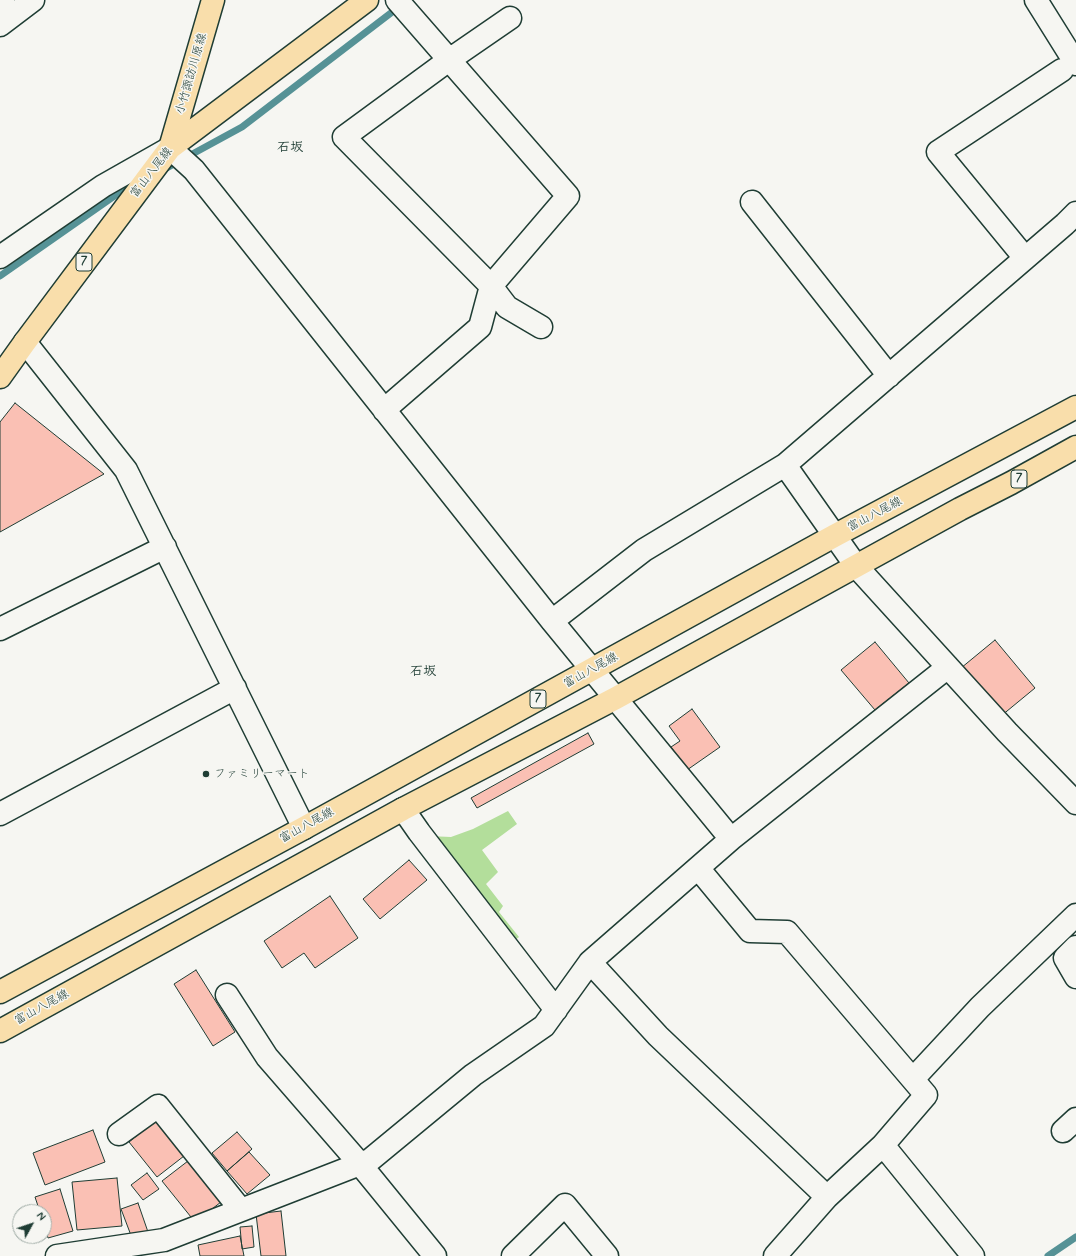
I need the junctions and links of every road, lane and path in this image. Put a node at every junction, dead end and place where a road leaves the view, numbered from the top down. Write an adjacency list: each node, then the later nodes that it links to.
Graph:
1 (3, 0): 7 (street)
2 (33, 0): 9 (street)
3 (213, 0): 12 (main road, 小竹諏訪川原線)
4 (367, 0): 12 (main road, 富山八尾線 / 7)
5 (397, 0): 10 (street)
6 (1036, 0): 11 (street)
7 (0, 2)
8 (510, 18): 10 (street)
9 (0, 25)
10 (449, 60): 17 (street); 17 (street)
11 (1069, 67): 16 (street)
12 (170, 148): 15 (street); 19 (main road, 富山八尾線 / 7); 23 (street)
13 (752, 202): 20 (street)
14 (1076, 213): 16 (street)
15 (0, 257)
16 (1025, 258): 20 (street)
17 (491, 286): 18 (street); 23 (street)
18 (541, 327)
19 (25, 342): 21 (main road, 富山八尾線 / 7); 27 (street)
20 (889, 376): 25 (street)
21 (0, 377)
22 (1076, 407): 26 (main road, 富山八尾線 / 7)
23 (384, 410): 29 (street)
24 (1076, 447): 28 (main road, 富山八尾線 / 7)
25 (785, 465): 26 (street); 29 (street)
26 (834, 536): 28 (street); 32 (main road, 富山八尾線 / 7)
27 (165, 547): 30 (street); 33 (street)
28 (856, 566): 31 (street); 34 (main road, 富山八尾線 / 7)
29 (552, 621): 32 (street)
30 (0, 629)
31 (948, 667): 35 (street); 39 (street)
32 (592, 670): 34 (street); 38 (main road, 富山八尾線 / 7)
33 (235, 688): 37 (street); 38 (street)
34 (616, 698): 36 (main road, 富山八尾線 / 7); 39 (street)
35 (1076, 804)
36 (403, 809): 47 (street); 48 (main road, 富山八尾線 / 7)
37 (0, 814)
38 (304, 828): 45 (main road, 富山八尾線 / 7)
39 (731, 839): 40 (street)
40 (698, 868): 43 (street); 49 (street)
41 (1076, 915): 49 (street)
42 (1076, 947): 44 (street)
43 (590, 962): 47 (street); 53 (street)
44 (1076, 977)
45 (0, 992)
46 (226, 995): 52 (street)
47 (556, 1010): 52 (street)
48 (0, 1031)
49 (913, 1079): 51 (street)
50 (119, 1134): 54 (street)
51 (883, 1145): 53 (street); 61 (street)
52 (360, 1164): 54 (street); 57 (street)
53 (827, 1197): 60 (street)
54 (241, 1210): 55 (street)
55 (154, 1249): 56 (street)
56 (57, 1256)
57 (435, 1256)
58 (513, 1256): 59 (street)
59 (607, 1256)
60 (775, 1256)
61 (974, 1256)

